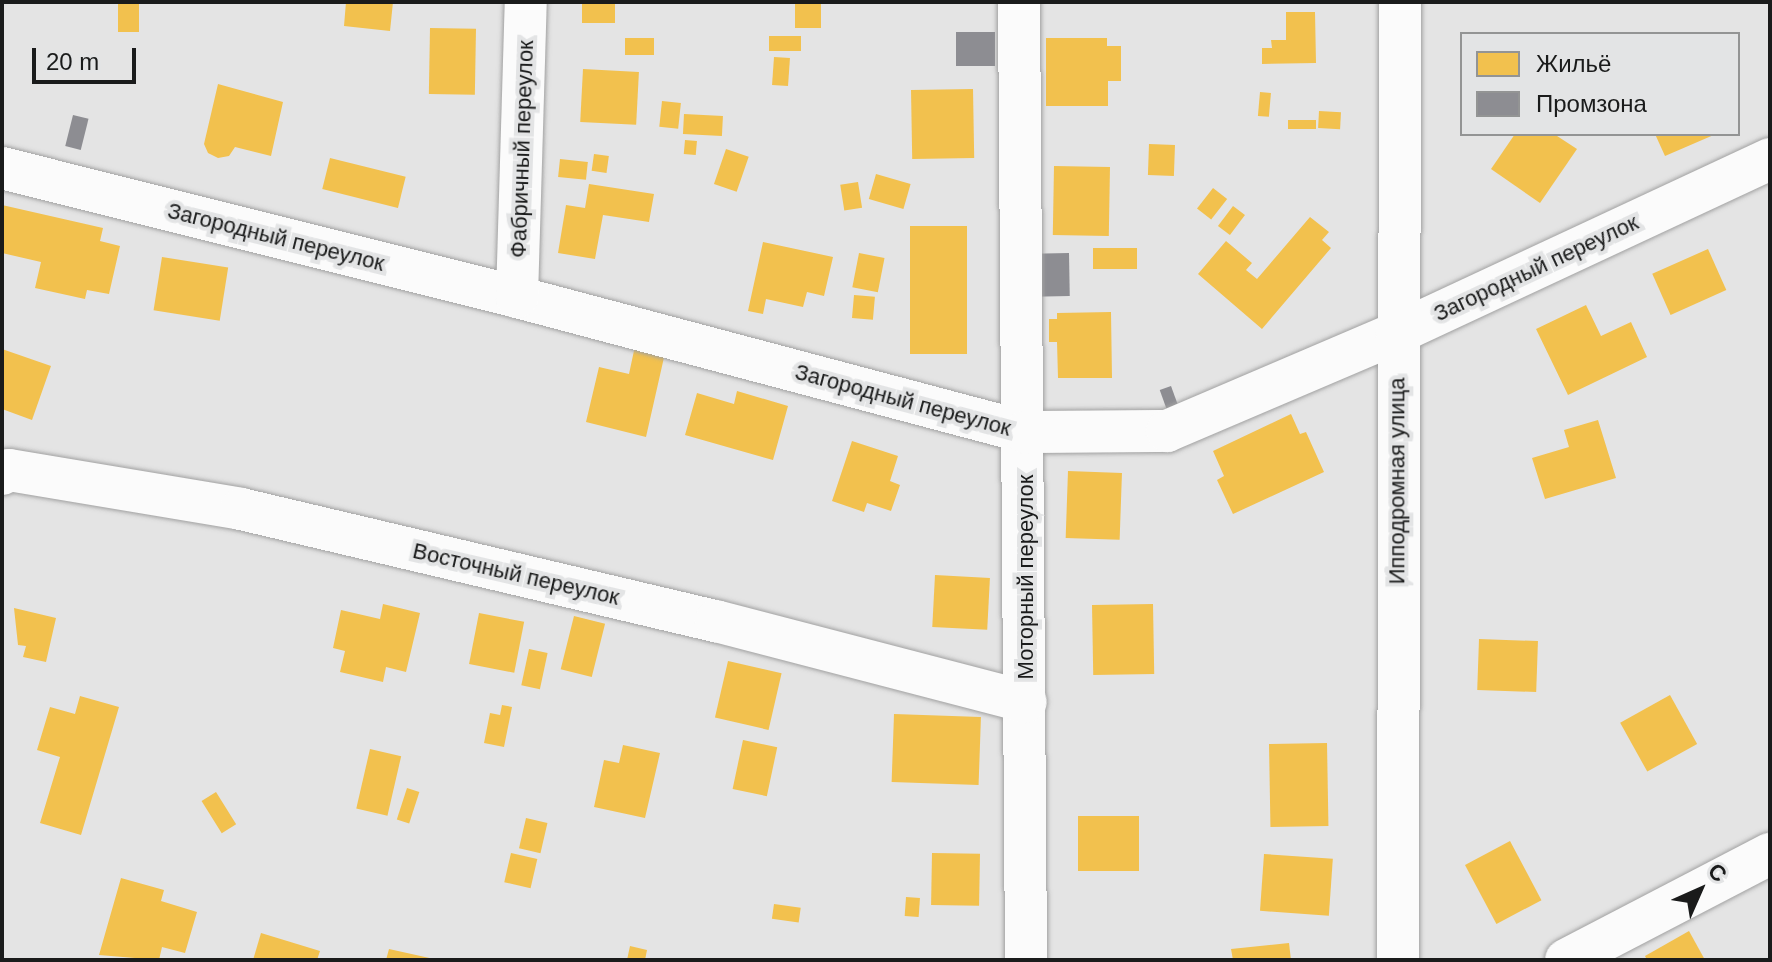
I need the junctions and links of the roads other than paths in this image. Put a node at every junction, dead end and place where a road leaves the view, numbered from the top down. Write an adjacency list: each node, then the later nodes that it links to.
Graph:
1 (526, 2): 6 (street, Фабричный переулок)
2 (1019, 2): 8 (street, Моторный переулок)
3 (1400, 2): 7 (street, Ипподромная улица)
4 (1770, 159): 7 (street, Загородный переулок)
5 (2, 168): 6 (street, Загородный переулок)
6 (517, 297): 8 (street, Загородный переулок)
7 (1397, 333): 8 (street, Загородный переулок); 13 (street, Ипподромная улица)
8 (1025, 432): 10 (street, Моторный переулок)
9 (2, 474): 10 (street, Восточный переулок)
10 (1026, 702): 12 (street, Моторный переулок)
11 (1770, 854): 14 (street)
12 (1026, 960)
13 (1398, 960)
14 (1566, 960)

